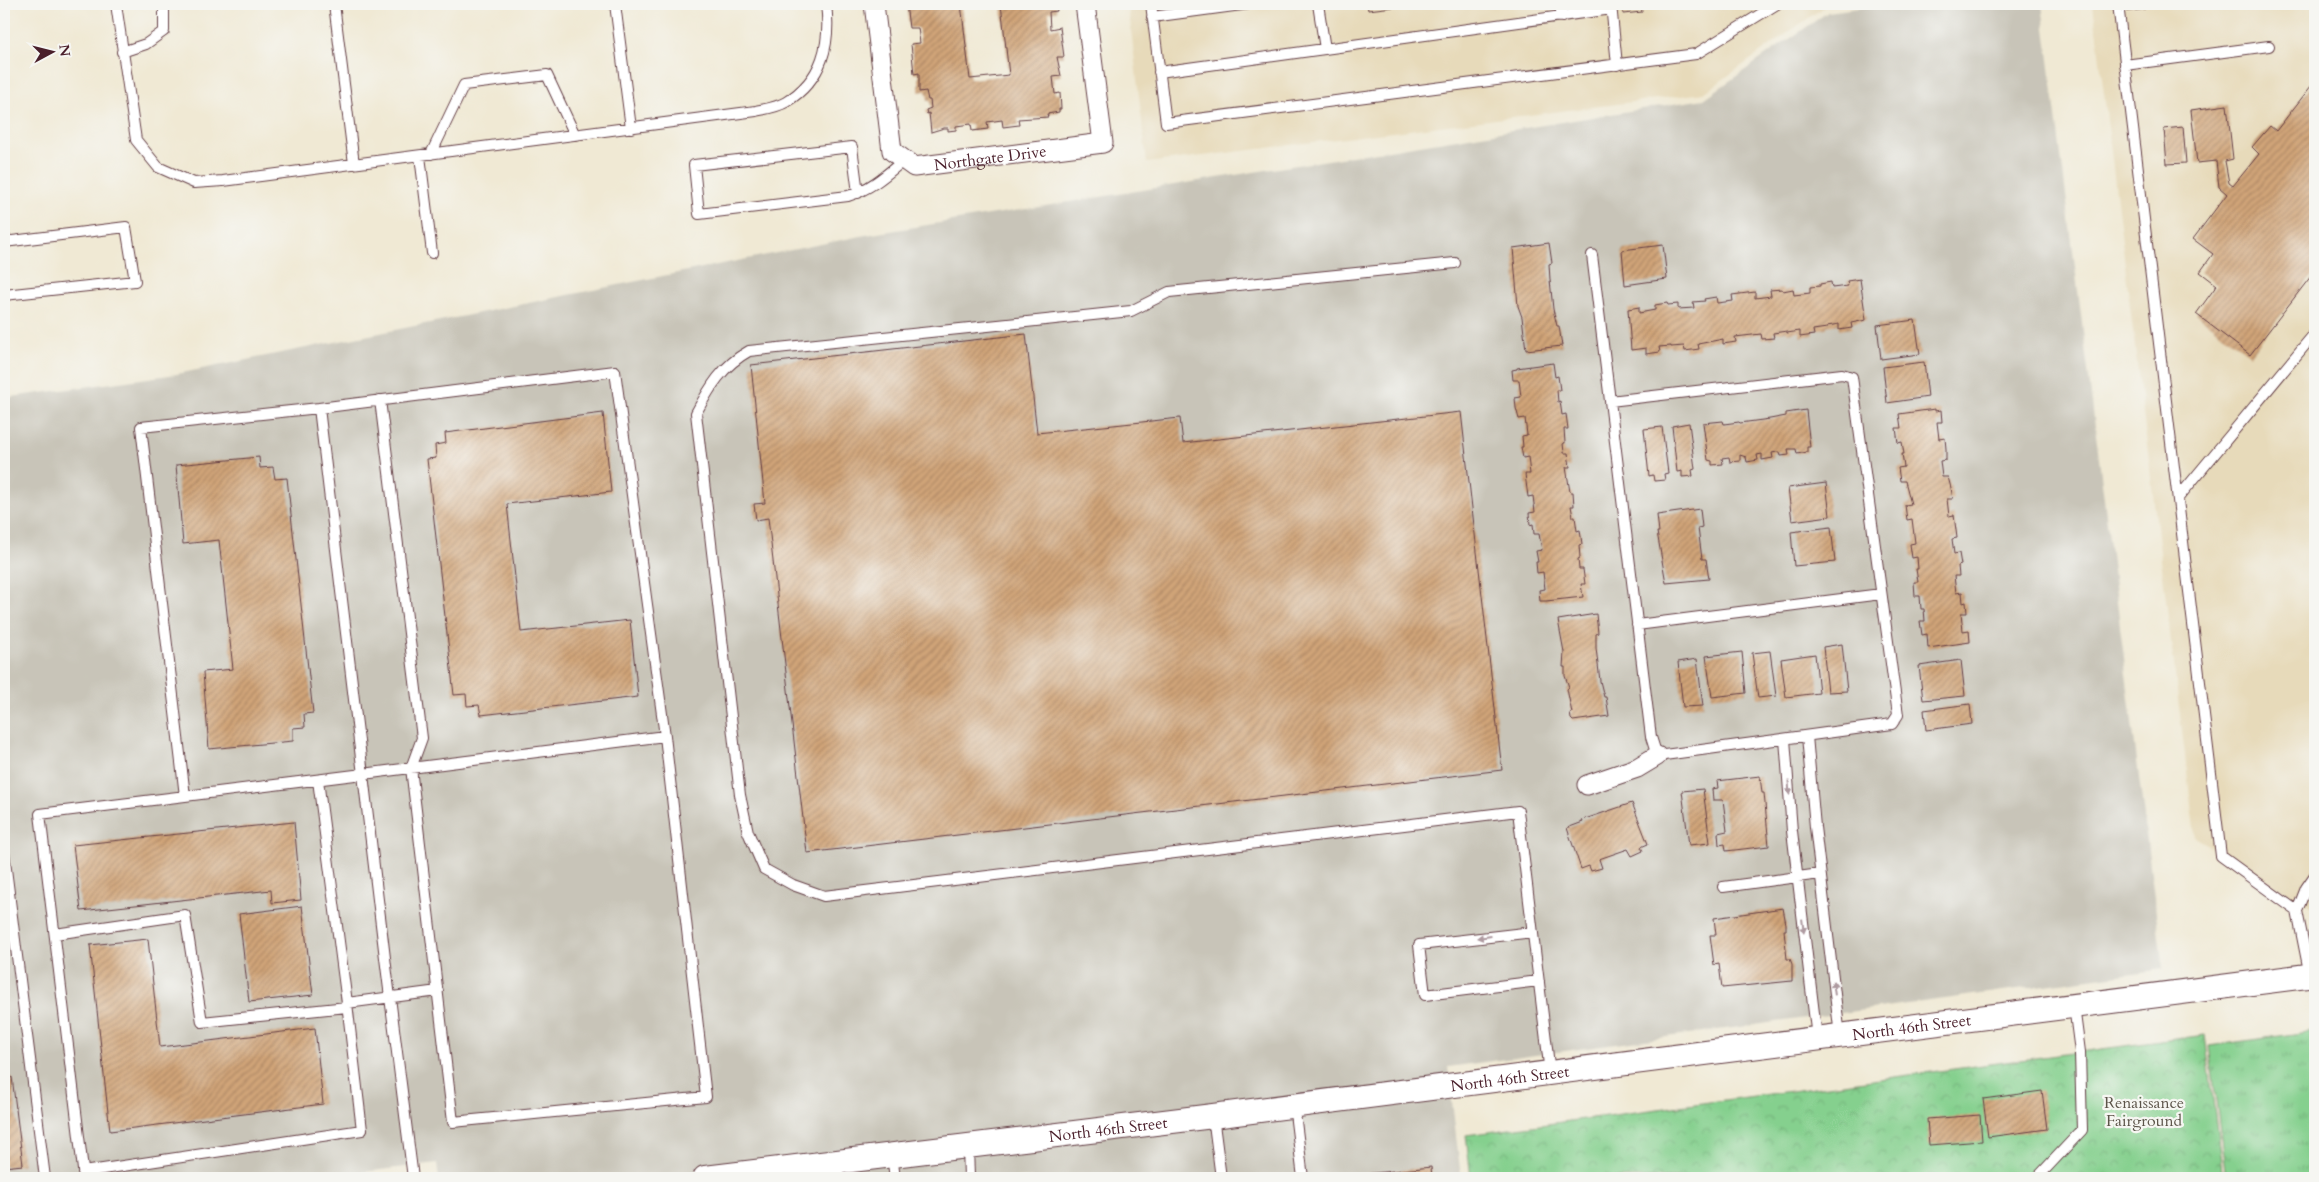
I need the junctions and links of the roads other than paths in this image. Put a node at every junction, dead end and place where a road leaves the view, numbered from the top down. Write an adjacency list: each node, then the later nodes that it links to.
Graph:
1 (116, 4): 20 (lane)
2 (164, 4): 20 (lane)
3 (334, 4): 29 (lane)
4 (616, 4): 24 (lane)
5 (826, 4): 24 (lane)
6 (874, 4): 28 (street)
7 (1085, 4): 28 (street, Northgate Drive)
8 (1151, 4): 16 (lane)
9 (1249, 4): 16 (lane)
10 (1318, 4): 19 (lane)
11 (1560, 4): 17 (lane)
12 (1777, 4): 21 (lane)
13 (2142, 4): 14 (lane)
14 (2118, 5): 22 (lane)
15 (1612, 6): 17 (lane); 21 (lane)
16 (1152, 17): 23 (lane)
17 (1562, 17): 19 (lane)
18 (2269, 46): 22 (lane)
19 (1324, 49): 23 (lane)
20 (122, 52): 29 (lane)
21 (1617, 65): 23 (lane)
22 (2125, 65): 40 (lane)
23 (1159, 72)
24 (631, 128): 25 (lane)
25 (575, 135): 26 (lane); 26 (lane)
26 (431, 154): 27 (lane)
27 (420, 156): 29 (lane); 32 (lane)
28 (904, 160): 30 (lane)
29 (354, 164)
30 (858, 193): 30 (lane)
31 (4, 242): 35 (lane)
32 (432, 253)
33 (1592, 256): 38 (lane)
34 (1455, 263): 58 (lane)
35 (4, 295)
36 (2315, 333): 40 (lane)
37 (380, 400): 39 (lane); 43 (lane); 47 (lane)
38 (1610, 401): 41 (lane); 42 (lane)
39 (319, 408): 48 (lane); 51 (lane)
40 (2178, 498): 57 (lane)
41 (1881, 594): 42 (lane); 44 (lane)
42 (1637, 625): 46 (lane)
43 (665, 736): 47 (lane); 62 (lane)
44 (1807, 736): 45 (lane); 53 (lane)
45 (1785, 739): 46 (lane); 55 (lane, one-way to 55)
46 (1657, 756): 50 (street)
47 (411, 768): 48 (lane); 62 (lane)
48 (363, 774): 49 (lane); 63 (lane)
49 (318, 780): 51 (lane); 64 (lane)
50 (1587, 785)
51 (184, 796): 59 (lane)
52 (4, 853): 74 (lane)
53 (1820, 874): 55 (lane); 66 (lane, one-way to 53)
54 (2315, 875): 57 (lane)
55 (1797, 877): 56 (lane); 67 (lane, one-way to 67)
56 (1723, 887)
57 (2297, 911): 60 (lane)
58 (1533, 932): 61 (lane); 61 (lane, one-way to 61)
59 (55, 934): 64 (lane); 73 (lane)
60 (2312, 976): 65 (street, North 46th Street)
61 (1539, 981): 68 (lane)
62 (438, 991): 63 (lane)
63 (390, 997): 64 (lane); 75 (lane)
64 (347, 1005): 73 (lane)
65 (2074, 1006): 66 (street, North 46th Street); 80 (lane)
66 (1840, 1036): 67 (street, North 46th Street)
67 (1817, 1039): 68 (street, North 46th Street)
68 (1550, 1074): 69 (street, North 46th Street)
69 (1294, 1105): 70 (street, North 46th Street); 79 (lane)
70 (1213, 1116): 71 (street, North 46th Street); 78 (lane)
71 (968, 1146): 72 (street, North 46th Street); 77 (lane)
72 (893, 1167): 76 (street, North 46th Street)
73 (84, 1175)
74 (45, 1178)
75 (413, 1178)
76 (705, 1178)
77 (970, 1178)
78 (1220, 1178)
79 (1303, 1178)
80 (2037, 1178)

